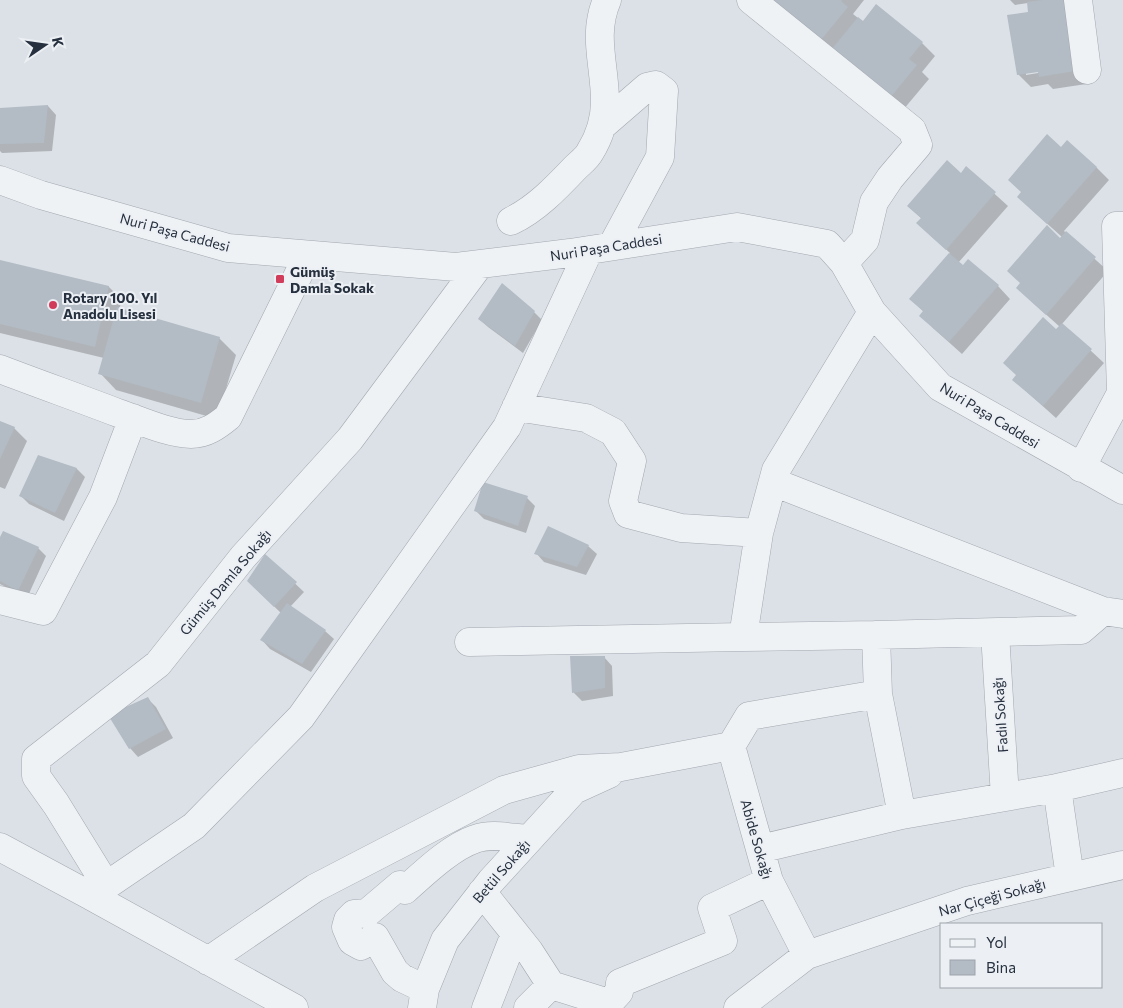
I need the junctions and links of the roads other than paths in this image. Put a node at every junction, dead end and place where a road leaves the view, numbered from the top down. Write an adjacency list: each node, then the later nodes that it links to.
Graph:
1 (607, 0): 5 (street)
2 (751, 0): 11 (street)
3 (1078, 0): 4 (street)
4 (1087, 70)
5 (602, 126): 7 (street); 9 (street)
6 (0, 180): 10 (street, Nuri Paşa Caddesi)
7 (511, 221)
8 (1123, 226): 15 (street)
9 (600, 248): 11 (street, Nuri Paşa Caddesi); 12 (street, Nuri Paşa Caddesi); 16 (street)
10 (308, 255): 12 (street, Nuri Paşa Caddesi); 17 (street)
11 (844, 263): 13 (street, Nuri Paşa Caddesi)
12 (480, 264): 41 (street, Gümüş Damla Sokağı)
13 (872, 312): 18 (street, Nuri Paşa Caddesi); 19 (street)
14 (0, 369): 17 (street)
15 (1122, 393): 18 (street)
16 (516, 407): 21 (street); 41 (street)
17 (133, 418): 22 (street)
18 (1080, 468): 20 (street, Nuri Paşa Caddesi)
19 (773, 482): 21 (street); 23 (street)
20 (1123, 490)
21 (759, 533): 26 (street)
22 (0, 600)
23 (1113, 613): 24 (street)
24 (995, 633): 25 (street); 33 (street, Fadıl Sokağı)
25 (876, 636): 26 (street); 28 (street)
26 (743, 637): 27 (street)
27 (470, 642)
28 (878, 694): 29 (street); 34 (street)
29 (731, 746): 30 (street); 37 (street, Abide Sokağı)
30 (621, 768): 35 (street, Betül Sokağı); 45 (street)
31 (1123, 773): 32 (street)
32 (1057, 788): 33 (street); 39 (street)
33 (1005, 797): 34 (street)
34 (902, 815): 37 (street)
35 (529, 839): 42 (street, Betül Sokağı); 47 (street)
36 (0, 847): 41 (street)
37 (760, 849): 40 (street, Abide Sokağı)
38 (1123, 865): 39 (street, Nar Çiçeği Sokağı)
39 (1070, 877): 44 (street, Nar Çiçeği Sokağı)
40 (769, 881): 44 (street, Abide Sokağı); 46 (street)
41 (98, 890): 45 (street, Gümüş Damla Sokağı)
42 (482, 892): 43 (street); 47 (street, Betül Sokağı)
43 (515, 934): 46 (street); 49 (street)
44 (807, 955): 51 (street, Nar Çiçeği Sokağı)
45 (208, 960): 48 (street, Gümüş Damla Sokağı)
46 (551, 985): 50 (street)
47 (423, 998)
48 (294, 1008)
49 (486, 1008)
50 (528, 1008)
51 (738, 1008)

